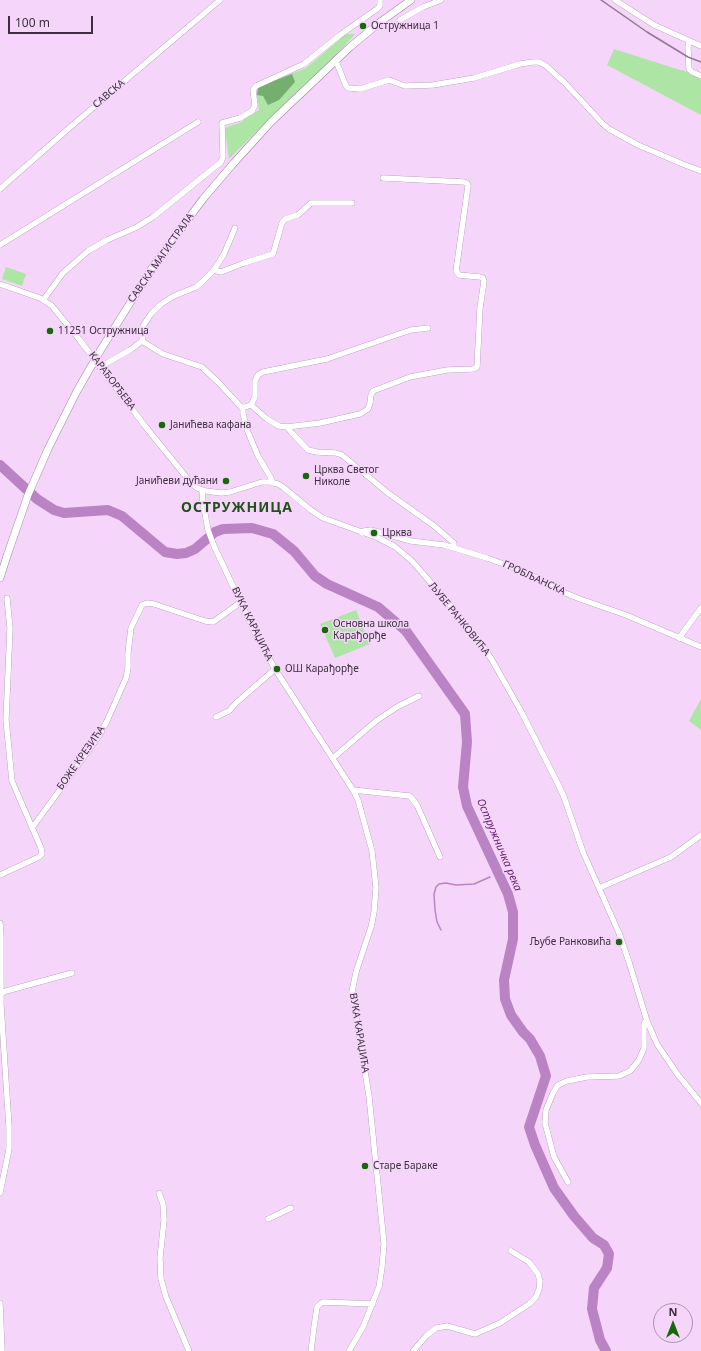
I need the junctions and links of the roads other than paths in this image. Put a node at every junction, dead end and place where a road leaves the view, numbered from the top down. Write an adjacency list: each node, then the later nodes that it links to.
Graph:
1 (220, 0): 16 (street, САВСКА)
2 (380, 0): 22 (street)
3 (411, 0): 7 (main road, САВСКА МАГИСТРАЛА)
4 (418, 0): 7 (main road)
5 (441, 0): 8 (street)
6 (615, 0): 9 (street)
7 (404, 5): 11 (main road, САВСКА МАГИСТРАЛА)
8 (400, 20)
9 (689, 41): 10 (street); 12 (street)
10 (701, 46)
11 (336, 61): 14 (street); 33 (main road, САВСКА МАГИСТРАЛА, bridge)
12 (701, 76)
13 (198, 122): 19 (street)
14 (701, 171)
15 (383, 178): 28 (street)
16 (0, 189)
17 (352, 203): 20 (street)
18 (235, 228): 20 (street)
19 (0, 245)
20 (214, 270): 24 (street)
21 (0, 284): 22 (street, КАРАЂОРЂЕВА)
22 (44, 299): 25 (street, КАРАЂОРЂЕВА)
23 (428, 328): 26 (street)
24 (142, 341): 25 (street); 27 (street)
25 (100, 367): 30 (street, КАРАЂОРЂЕВА)
26 (252, 405): 27 (street); 28 (street)
27 (243, 407): 29 (street)
28 (287, 426): 32 (street)
29 (272, 483): 30 (street); 31 (street, ЉУБЕ РАНКОВИЋА)
30 (202, 491): 35 (street, ВУКА КАРАЏИЋА)
31 (362, 533): 32 (street, ГРОБЉАНСКА); 48 (street, ЉУБЕ РАНКОВИЋА)
32 (454, 548): 37 (street, ГРОБЉАНСКА)
33 (0, 578)
34 (7, 598): 44 (street)
35 (242, 602): 39 (street, ВУКА КАРАЏИЋА); 44 (street, БОЖЕ КРЕЗИЋА)
36 (701, 608): 37 (street)
37 (679, 638): 38 (street, ГРОБЉАНСКА)
38 (701, 647)
39 (275, 669): 41 (street); 42 (street, ВУКА КАРАЏИЋА)
40 (419, 696): 42 (street)
41 (216, 717)
42 (333, 758): 43 (street, ВУКА КАРАЏИЋА)
43 (353, 790): 46 (street); 62 (street, ВУКА КАРАЏИЋА)
44 (32, 828): 47 (street)
45 (701, 835): 48 (street)
46 (440, 857)
47 (0, 875)
48 (599, 888): 53 (street, ЉУБЕ РАНКОВИЋА)
49 (0, 923): 51 (street)
50 (72, 973): 51 (street)
51 (2, 993): 52 (street)
52 (1, 1005): 56 (street)
53 (647, 1021): 54 (street, ЉУБЕ РАНКОВИЋА); 55 (street)
54 (701, 1103)
55 (568, 1182)
56 (0, 1193)
57 (159, 1193): 64 (street)
58 (291, 1208): 59 (street)
59 (268, 1219)
60 (511, 1251): 67 (street)
61 (0, 1303): 63 (street)
62 (373, 1304): 65 (street); 66 (street, ВУКА КАРАЏИЋА)
63 (2, 1351)
64 (189, 1351)
65 (311, 1351)
66 (348, 1351)
67 (413, 1351)

